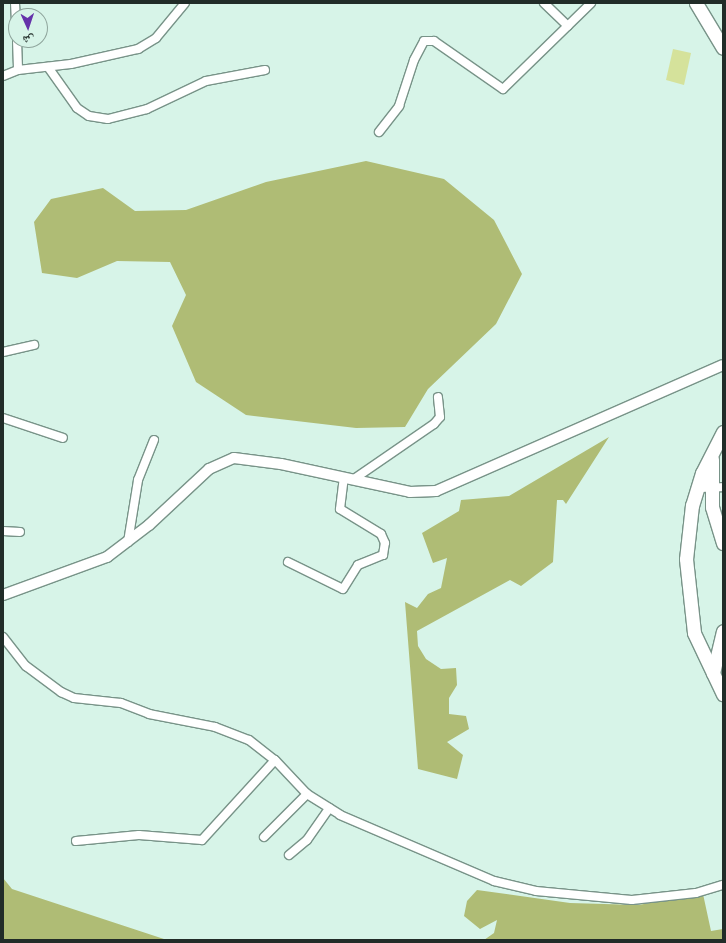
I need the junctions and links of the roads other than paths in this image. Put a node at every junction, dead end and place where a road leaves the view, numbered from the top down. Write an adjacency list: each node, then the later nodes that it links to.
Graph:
1 (185, 3): 8 (street)
2 (544, 3): 5 (street)
3 (591, 3): 5 (street)
4 (696, 3): 7 (main road)
5 (568, 26): 12 (street)
6 (17, 48): 9 (street)
7 (723, 48)
8 (48, 67): 9 (street); 10 (street)
9 (18, 70): 11 (street)
10 (265, 70)
11 (3, 76)
12 (379, 132)
13 (34, 345): 14 (street)
14 (3, 352)
15 (723, 365): 22 (street)
16 (438, 396): 22 (street)
17 (3, 418): 19 (street)
18 (723, 432): 21 (main road)
19 (63, 438)
20 (154, 440): 29 (street)
21 (712, 459): 23 (main road); 24 (main road)
22 (349, 478): 29 (street); 31 (street)
23 (697, 488): 24 (street); 25 (main road)
24 (717, 489): 26 (main road)
25 (692, 505): 26 (main road); 35 (main road)
26 (712, 507): 30 (main road)
27 (3, 531): 28 (street)
28 (20, 532)
29 (128, 542): 32 (street)
30 (723, 543)
31 (288, 562)
32 (3, 595)
33 (723, 631): 35 (main road)
34 (3, 637): 37 (street)
35 (713, 673): 36 (main road)
36 (723, 694)
37 (275, 760): 38 (street); 41 (street)
38 (307, 794): 39 (street); 40 (street)
39 (329, 808): 42 (street); 43 (street)
40 (264, 837)
41 (76, 841)
42 (290, 854)
43 (723, 885)

